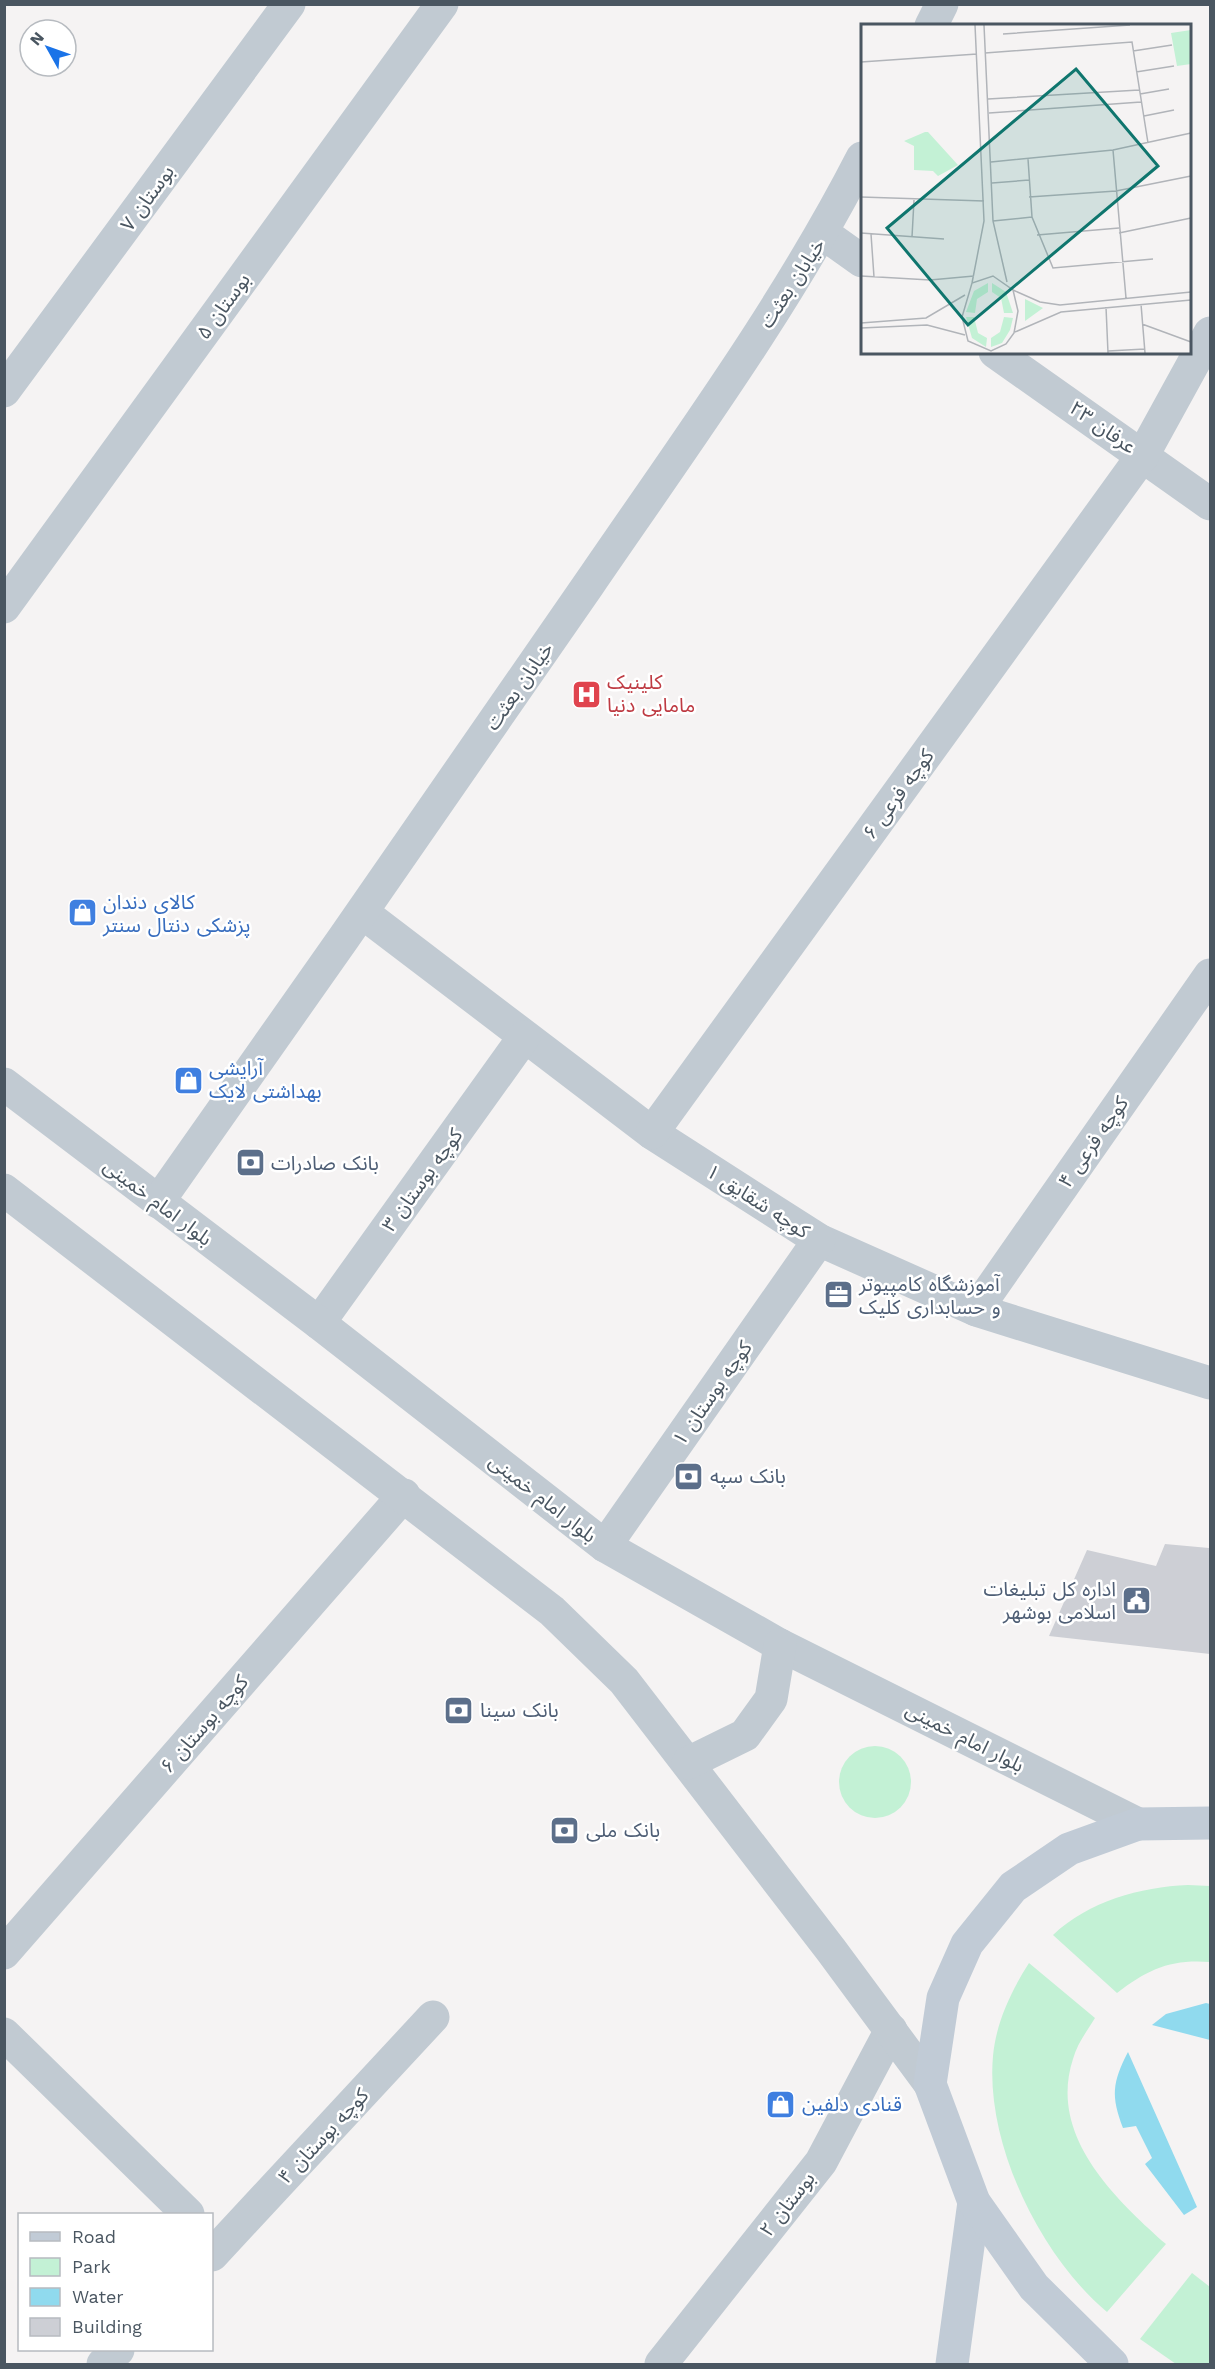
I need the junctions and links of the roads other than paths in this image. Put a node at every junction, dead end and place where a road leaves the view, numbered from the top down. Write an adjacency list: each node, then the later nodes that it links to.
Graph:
1 (289, 4): 10 (street, بوستان ۷)
2 (442, 4): 13 (street, بوستان ۵)
3 (942, 4): 4 (street)
4 (932, 24)
5 (861, 160): 6 (street, خیابان بعثت)
6 (824, 234): 7 (street); 14 (street, خیابان بعثت)
7 (861, 260)
8 (1210, 333): 11 (street, کوچه فرعی ۶)
9 (998, 354): 11 (street, عرفان ۲۳)
10 (4, 391)
11 (1143, 455): 12 (street, عرفان ۲۳); 18 (street, کوچه فرعی ۶)
12 (1210, 504)
13 (4, 607)
14 (363, 913): 16 (street, کوچه شقایق ۱); 20 (street, خیابان بعثت)
15 (1210, 975): 22 (street, کوچه فرعی ۴)
16 (524, 1036): 18 (street, کوچه شقایق ۱); 23 (street, کوچه بوستان ۳)
17 (4, 1084): 20 (street, بلوار امام خمینی)
18 (652, 1133): 21 (street, کوچه شقایق ۱)
19 (4, 1190): 25 (street)
20 (158, 1202): 23 (street, بلوار امام خمینی)
21 (819, 1240): 22 (street, کوچه شقایق ۱); 26 (street, کوچه بوستان ۱)
22 (976, 1310): 24 (street, کوچه شقایق ۱)
23 (319, 1323): 26 (street, بلوار امام خمینی)
24 (1210, 1383)
25 (404, 1495): 28 (street); 31 (street, کوچه بوستان ۶)
26 (605, 1546): 27 (street, بلوار امام خمینی)
27 (780, 1645): 28 (street); 30 (street, بلوار امام خمینی)
28 (688, 1763): 33 (street)
29 (1210, 1823): 30 (main road)
30 (1138, 1824): 35 (main road)
31 (4, 1953)
32 (434, 2017): 38 (street, کوچه بوستان ۴)
33 (891, 2030): 35 (street); 41 (street, بوستان ۲)
34 (4, 2034): 37 (street)
35 (930, 2084): 36 (main road)
36 (974, 2202): 42 (main road); 43 (main road)
37 (187, 2213)
38 (215, 2246)
39 (116, 2351): 40 (street)
40 (103, 2364)
41 (661, 2364)
42 (952, 2364)
43 (1112, 2364)

